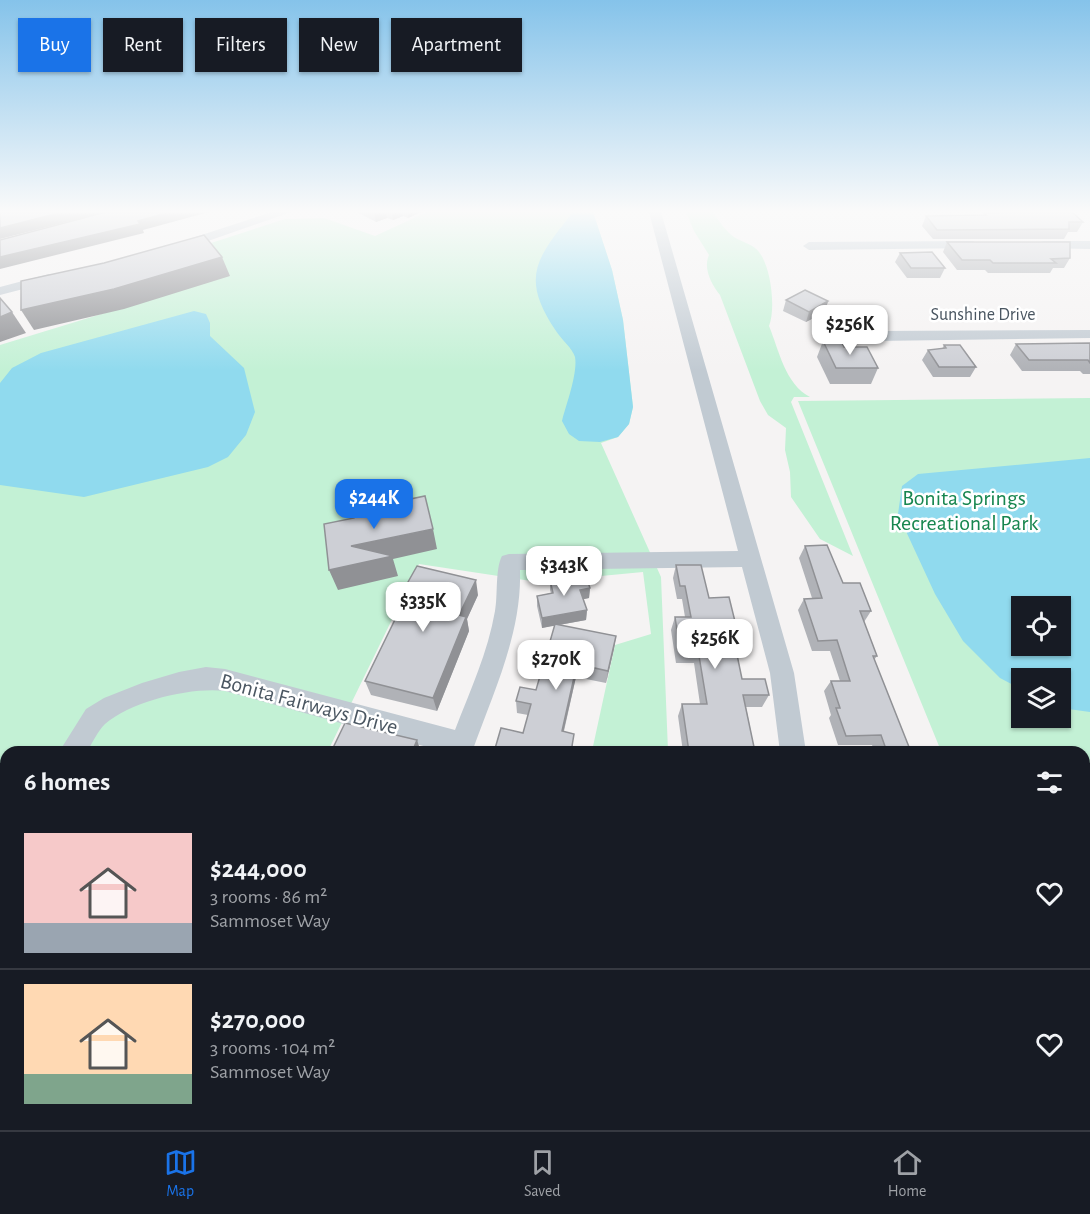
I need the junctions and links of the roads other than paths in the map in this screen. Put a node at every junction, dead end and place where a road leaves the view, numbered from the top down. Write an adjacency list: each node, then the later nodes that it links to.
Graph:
1 (669, 265): 6 (street)
2 (67, 274): 3 (street)
3 (0, 291)
4 (1090, 334): 5 (street, Sunshine Drive)
5 (877, 336)
6 (750, 559): 9 (street); 10 (street)
7 (76, 746): 8 (street, Bonita Fairways Drive)
8 (454, 746)
9 (462, 746)
10 (792, 746)

